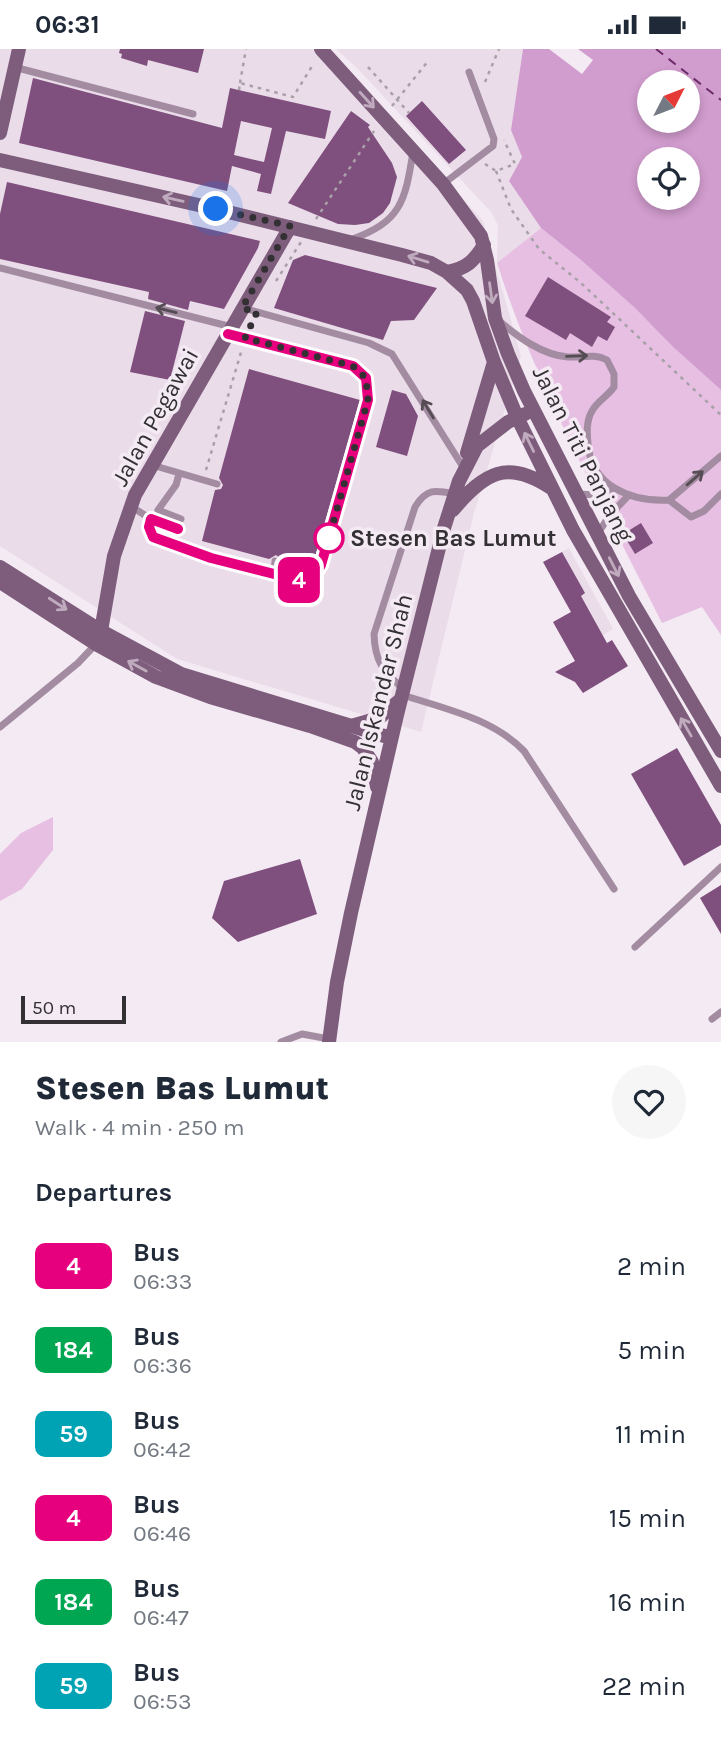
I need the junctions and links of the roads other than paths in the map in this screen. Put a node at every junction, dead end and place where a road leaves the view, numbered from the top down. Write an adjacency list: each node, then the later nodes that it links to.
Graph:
1 (19, 49): 3 (street)
2 (322, 49): 7 (street, Jalan Titi Panjang, one-way to 7)
3 (14, 67): 5 (lane); 6 (street)
4 (469, 72): 9 (lane)
5 (193, 114)
6 (0, 133)
7 (413, 151): 9 (street, Jalan Titi Panjang); 11 (lane)
8 (0, 160): 10 (street, one-way to 8)
9 (443, 184): 12 (street, Jalan Titi Panjang)
10 (290, 226): 11 (street); 15 (street, Jalan Pegawai)
11 (347, 241): 14 (street, one-way to 11)
12 (484, 245): 14 (street); 16 (street, Jalan Titi Panjang, one-way to 16)
13 (0, 268): 17 (lane, one-way to 13)
14 (447, 272): 16 (street)
15 (242, 308): 17 (street, Jalan Pegawai); 24 (lane, one-way to 15)
16 (488, 319): 18 (street, Jalan Titi Panjang); 19 (street, Jalan Titi Panjang); 26 (lane, one-way to 26)
17 (230, 330): 22 (street, Jalan Pegawai); 40 (lane)
18 (494, 362): 20 (street, Jalan Titi Panjang); 24 (street)
19 (534, 409): 20 (street, Jalan Iskandar Shah); 28 (street, Jalan Titi Panjang)
20 (517, 417): 24 (street, Jalan Iskandar Shah); 27 (street, Jalan Titi Panjang, one-way to 20)
21 (721, 456): 31 (lane, one-way to 21)
22 (152, 465): 23 (lane); 32 (street, Jalan Pegawai)
23 (179, 474): 25 (lane); 35 (lane)
24 (459, 481): 33 (street, Jalan Iskandar Shah); 43 (lane)
25 (217, 484)
26 (613, 488): 28 (lane); 30 (lane)
27 (552, 489): 33 (street); 48 (street, Jalan Titi Panjang, one-way to 27)
28 (577, 494): 37 (street, Jalan Titi Panjang)
29 (721, 494): 31 (lane)
30 (628, 496): 31 (lane); 37 (lane)
31 (669, 500)
32 (132, 507): 34 (lane); 42 (street, Jalan Pegawai)
33 (448, 515): 43 (street, Jalan Iskandar Shah)
34 (151, 519): 36 (lane); 40 (lane)
35 (181, 519)
36 (178, 529)
37 (597, 534): 47 (street, Jalan Titi Panjang, one-way to 47)
38 (275, 561): 40 (lane)
39 (0, 567): 42 (street, one-way to 42)
40 (274, 574)
41 (0, 582): 42 (street)
42 (98, 638): 44 (street); 45 (lane); 49 (street, one-way to 42)
43 (402, 694): 44 (street); 46 (street, Jalan Iskandar Shah); 51 (lane)
44 (350, 726): 46 (street)
45 (0, 727)
46 (391, 738): 49 (street, Jalan Iskandar Shah)
47 (721, 751)
48 (721, 786)
49 (379, 792): 55 (street, Jalan Iskandar Shah)
50 (721, 867): 52 (lane)
51 (614, 889)
52 (635, 947)
53 (721, 1012): 54 (lane)
54 (712, 1019)
55 (329, 1041): 56 (lane)
56 (281, 1042)

